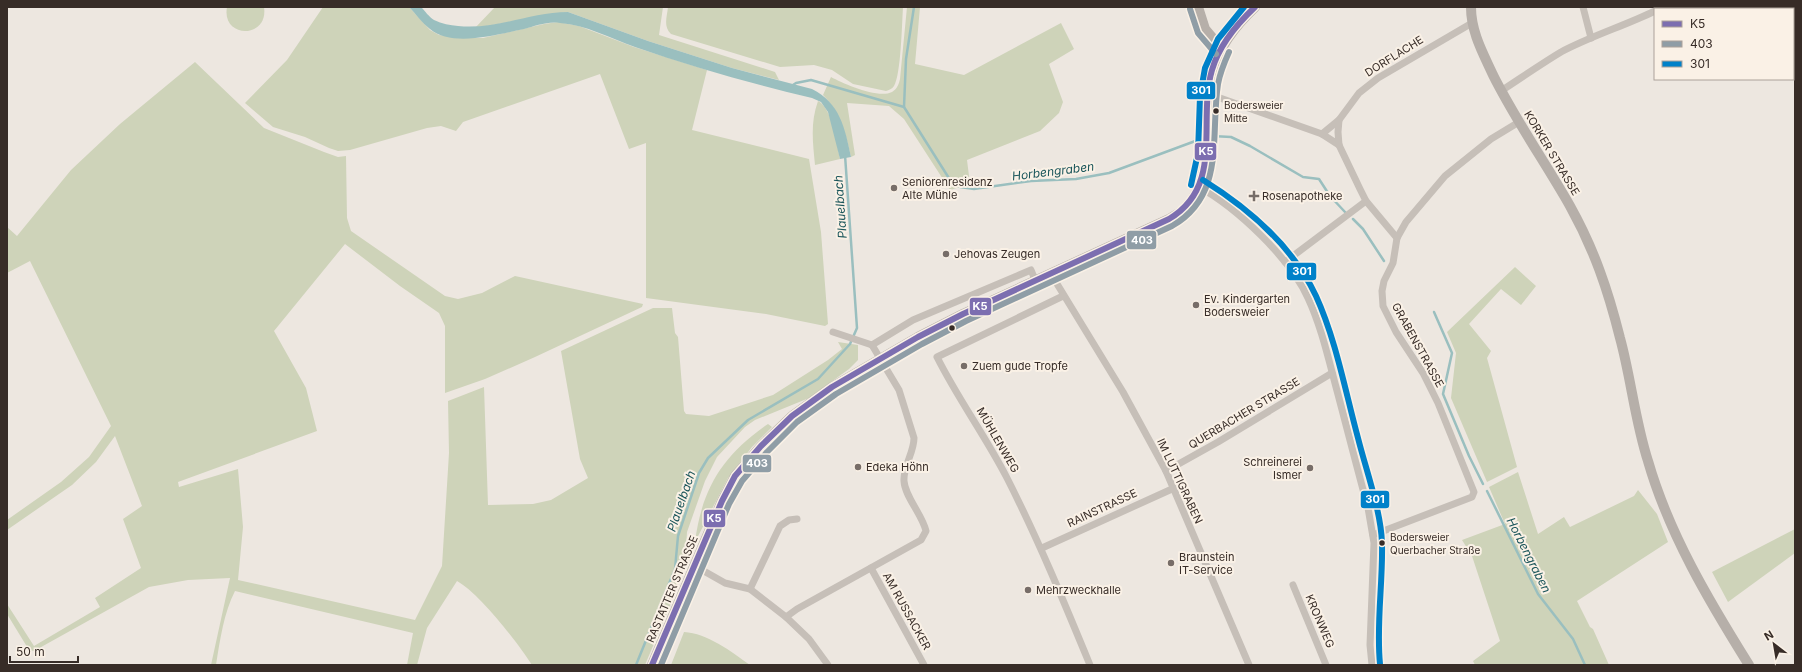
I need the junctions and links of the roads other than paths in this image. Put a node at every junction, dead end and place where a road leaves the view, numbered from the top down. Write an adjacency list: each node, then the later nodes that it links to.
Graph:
1 (1198, 7): 8 (main road)
2 (1255, 7): 8 (main road, RASTATTER STRASSE)
3 (1471, 7): 6 (main road, KORKER STRASSE)
4 (1584, 7): 7 (street)
5 (1654, 12): 7 (street)
6 (1472, 23): 9 (main road, KORKER STRASSE); 11 (street, DORFLACHE)
7 (1591, 38): 9 (street)
8 (1222, 49): 10 (main road, RASTATTER STRASSE)
9 (1501, 91): 12 (main road, KORKER STRASSE)
10 (1208, 95): 13 (street); 15 (main road, RASTATTER STRASSE)
11 (1339, 120): 13 (street, DORFLACHE); 14 (street)
12 (1519, 122): 17 (street, GRABENSTRASSE); 43 (main road, KORKER STRASSE)
13 (1322, 134): 14 (street)
14 (1339, 145): 16 (street)
15 (1199, 187): 18 (street); 19 (main road, RASTATTER STRASSE)
16 (1366, 201): 17 (street); 18 (street)
17 (1397, 238): 29 (street, GRABENSTRASSE)
18 (1285, 262): 25 (street)
19 (1050, 274): 20 (main road, RASTATTER STRASSE); 21 (street, IM LUTTIGRABEN)
20 (1036, 282): 23 (street); 24 (main road, RASTATTER STRASSE)
21 (1063, 296): 26 (street, IM LUTTIGRABEN); 30 (street, MÜHLENWEG)
22 (833, 332): 23 (street)
23 (872, 345): 24 (street)
24 (881, 359): 31 (main road, RASTATTER STRASSE); 32 (street, AM RUSSACKER)
25 (1332, 373): 26 (street, QUERBACHER STRASSE); 29 (street)
26 (1166, 471): 27 (street, IM LUTTIGRABEN)
27 (1172, 489): 30 (street, RAINSTRASSE); 41 (street, IM LUTTIGRABEN)
28 (797, 519): 34 (street)
29 (1373, 535): 36 (street)
30 (1042, 548): 40 (street, MÜHLENWEG)
31 (695, 566): 34 (street); 37 (main road, RASTATTER STRASSE)
32 (871, 568): 35 (street, AM RUSSACKER); 39 (street, AM RUSSACKER)
33 (1293, 585): 42 (street, KRONWEG)
34 (750, 589): 35 (street)
35 (786, 617): 38 (street)
36 (1370, 664)
37 (652, 665)
38 (828, 665)
39 (924, 665)
40 (1090, 665)
41 (1249, 665)
42 (1326, 665)
43 (1749, 665)

